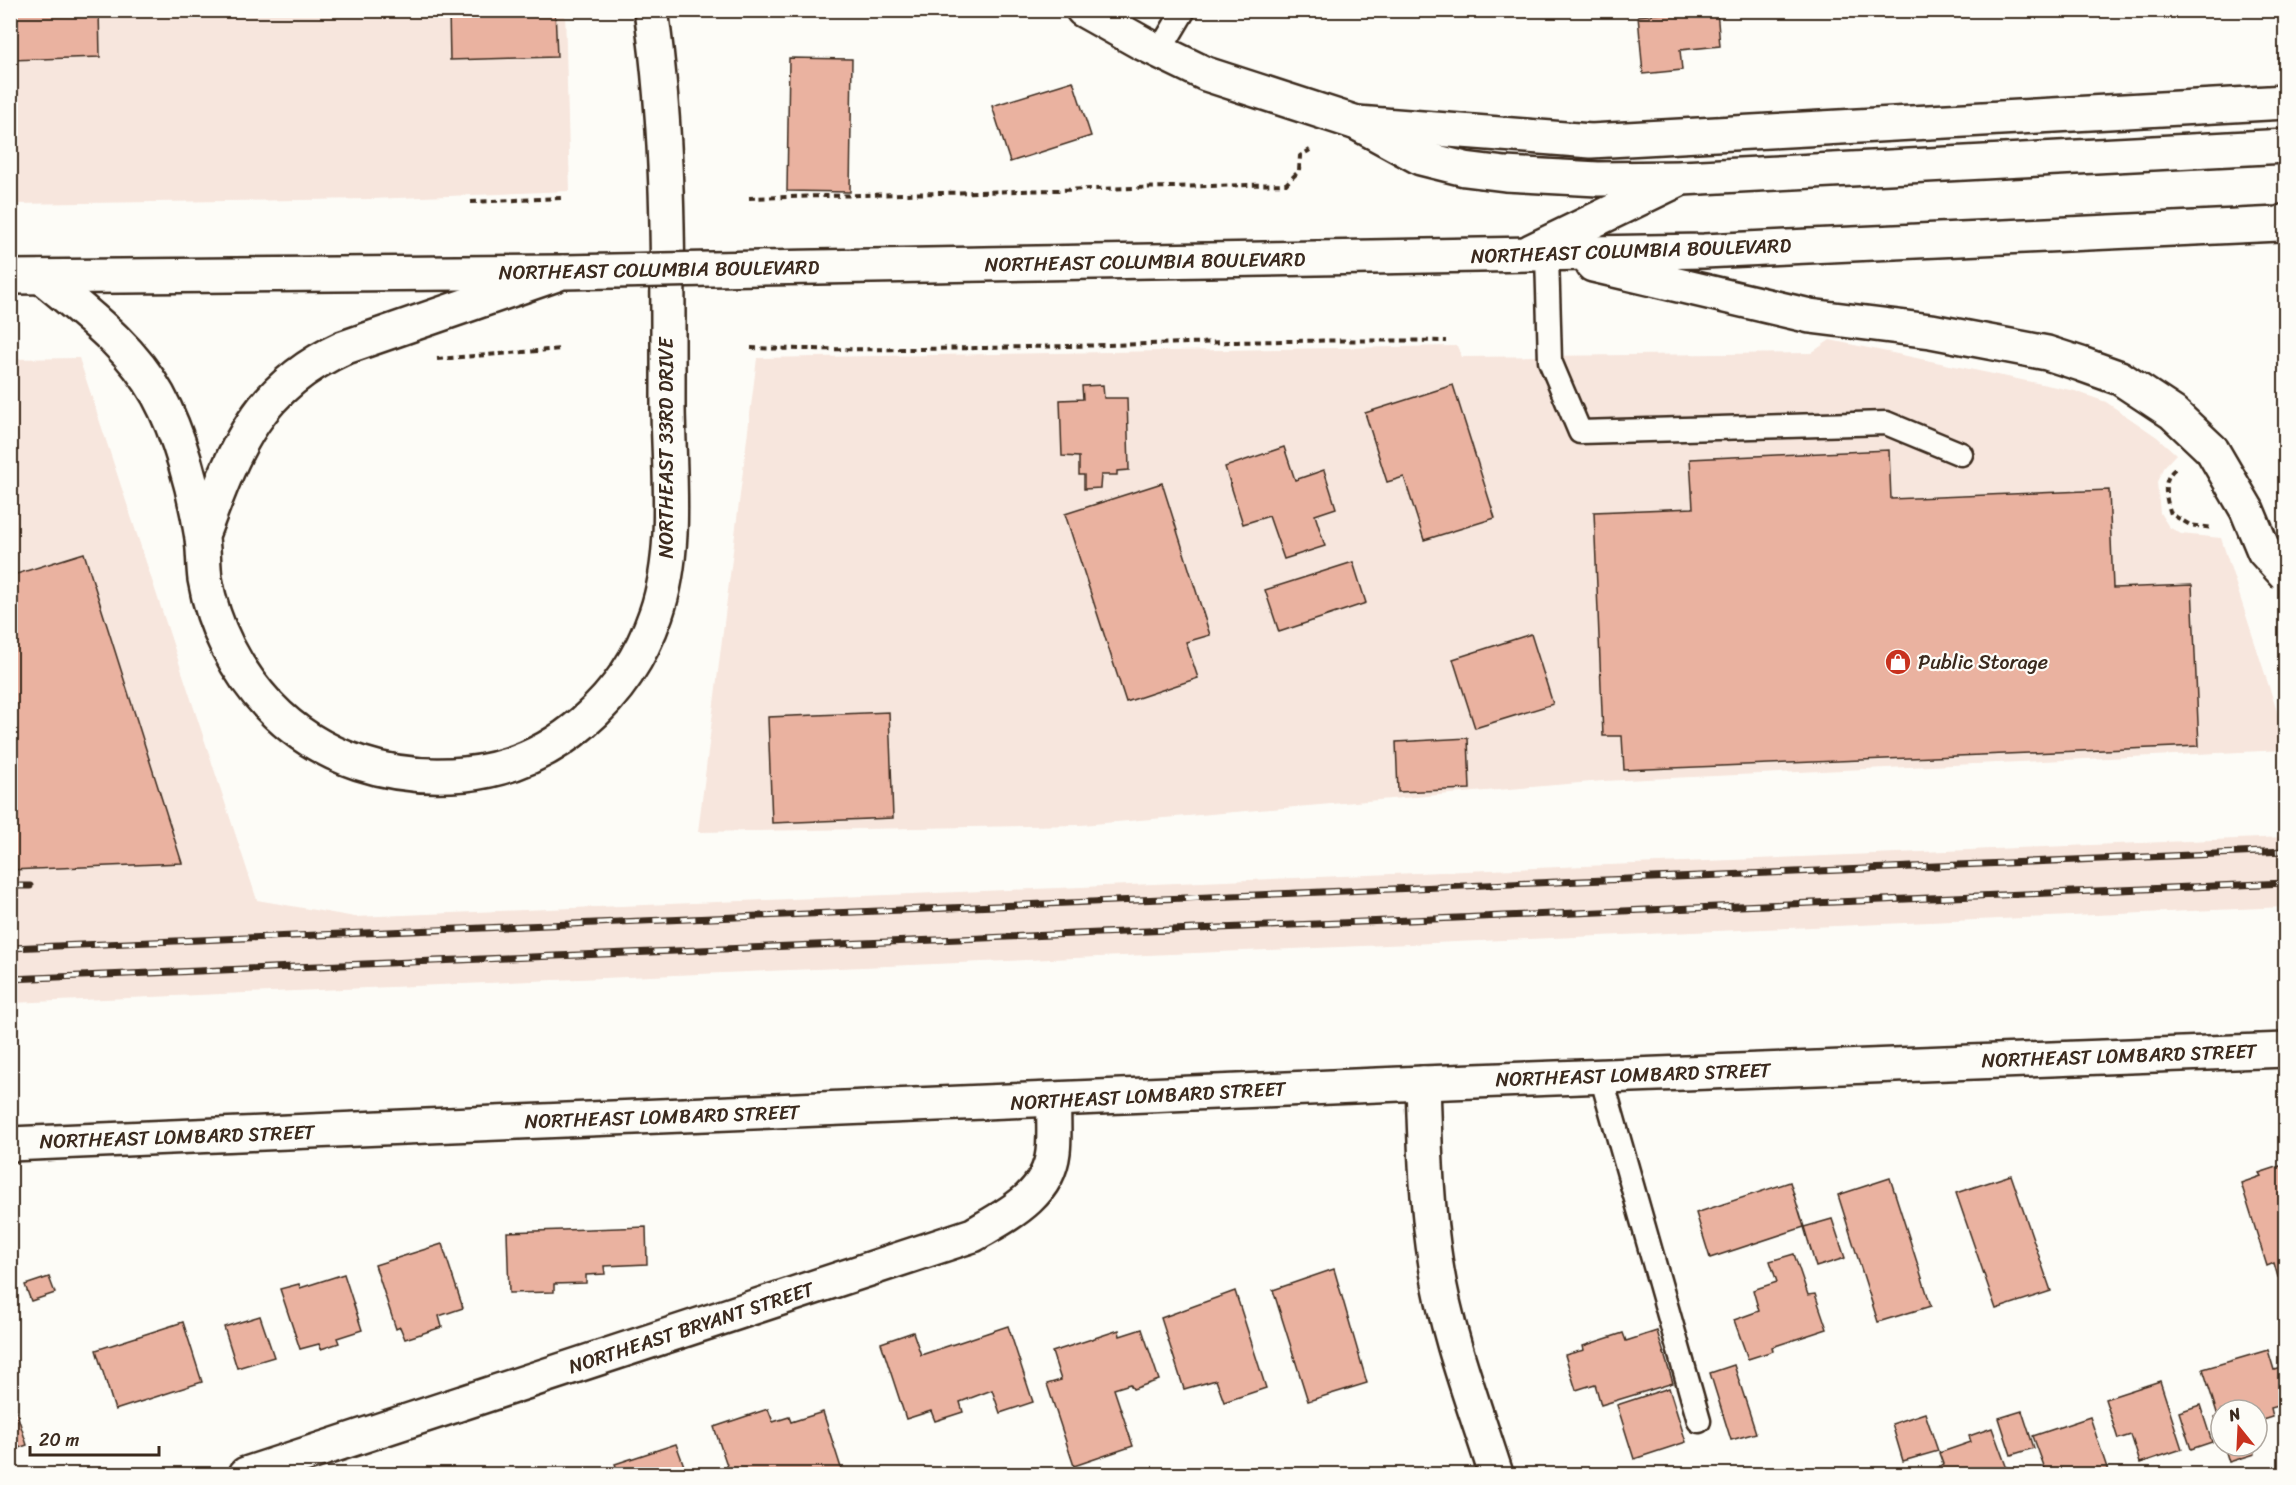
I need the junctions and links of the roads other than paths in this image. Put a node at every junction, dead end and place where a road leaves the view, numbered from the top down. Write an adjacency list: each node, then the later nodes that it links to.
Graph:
1 (651, 10): 14 (main road, NORTHEAST 33RD DRIVE)
2 (1083, 10): 4 (main road)
3 (1184, 10): 4 (lane)
4 (1159, 52): 6 (main road)
5 (2286, 102): 6 (main road)
6 (1357, 123): 8 (main road)
7 (2286, 146): 8 (main road)
8 (1683, 178): 10 (main road)
9 (2284, 224): 10 (main road, NORTHEAST COLUMBIA BOULEVARD)
10 (1534, 255): 11 (main road, NORTHEAST COLUMBIA BOULEVARD, bridge); 13 (lane); 15 (main road, bridge)
11 (564, 272): 12 (main road, NORTHEAST COLUMBIA BOULEVARD); 14 (main road, NORTHEAST 33RD DRIVE)
12 (26, 277): 14 (main road, NORTHEAST 33RD DRIVE)
13 (1961, 454)
14 (202, 535)
15 (2286, 575)
16 (2286, 1050): 17 (main road, NORTHEAST LOMBARD STREET)
17 (1601, 1076): 18 (main road, NORTHEAST LOMBARD STREET); 21 (lane)
18 (1423, 1083): 19 (main road, NORTHEAST LOMBARD STREET); 23 (main road)
19 (1054, 1100): 20 (main road, NORTHEAST LOMBARD STREET); 22 (main road, NORTHEAST BRYANT STREET)
20 (10, 1144)
21 (1698, 1421)
22 (246, 1474)
23 (1496, 1474)

